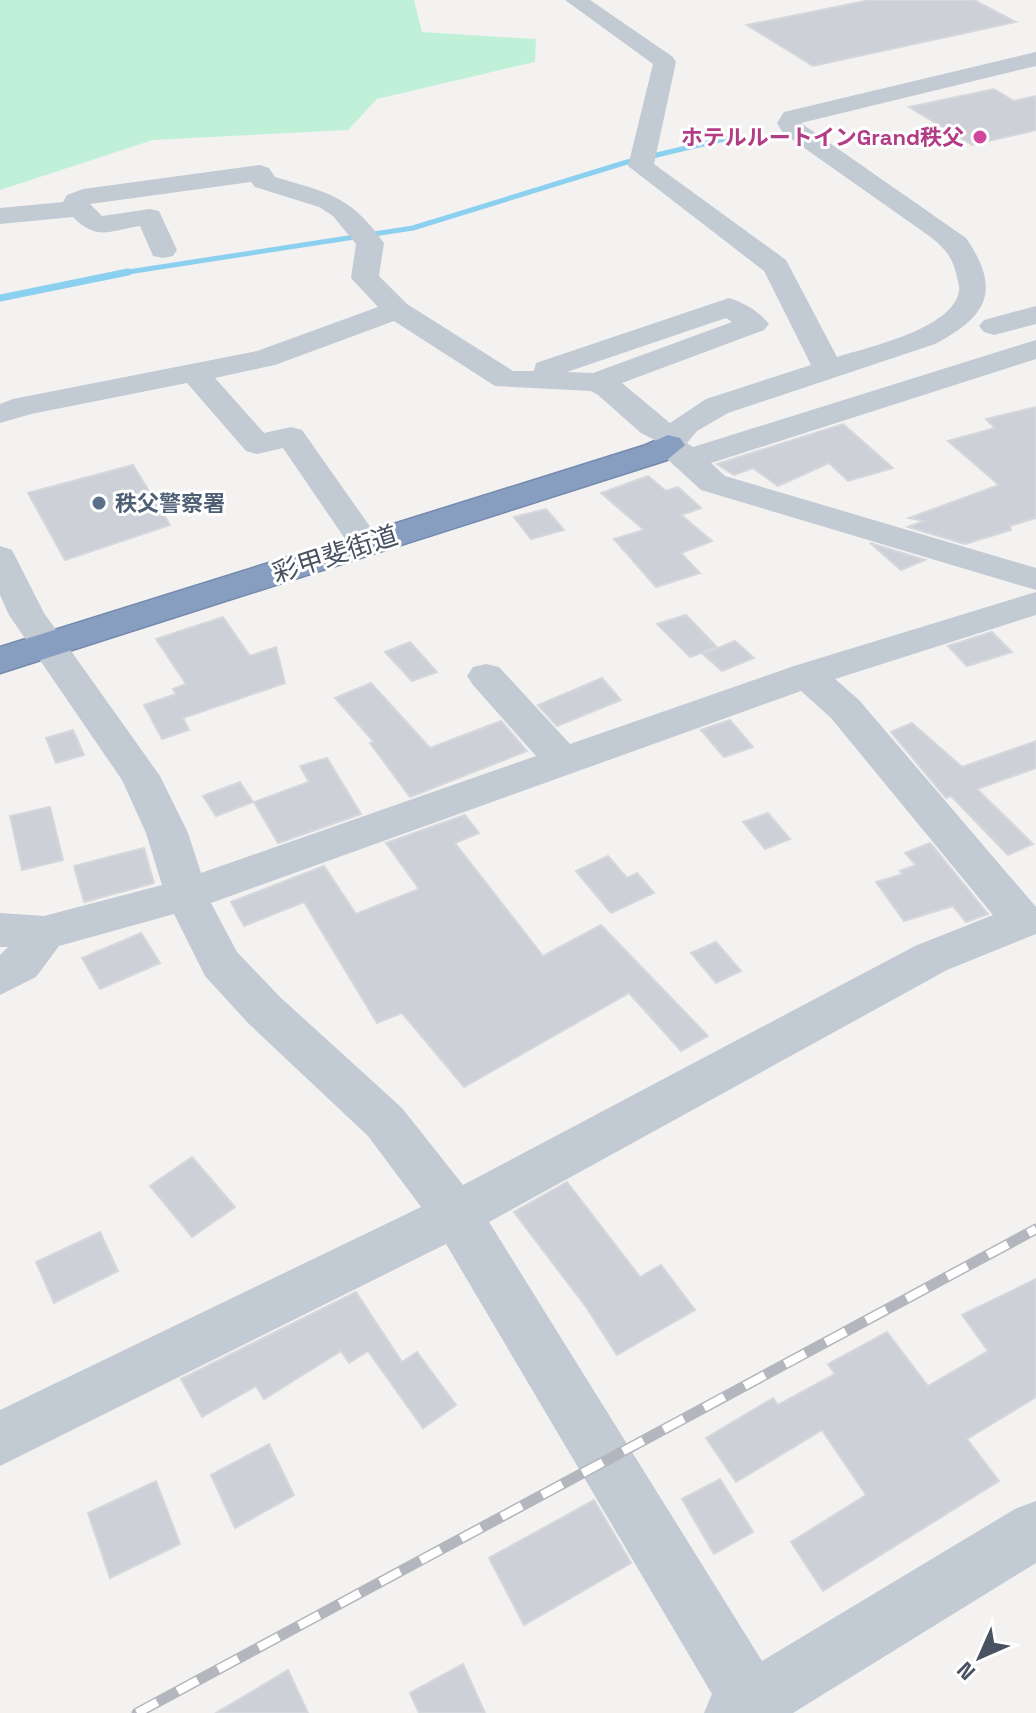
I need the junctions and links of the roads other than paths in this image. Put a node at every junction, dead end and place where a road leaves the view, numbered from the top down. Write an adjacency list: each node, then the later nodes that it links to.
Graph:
1 (576, 0): 12 (street)
2 (1036, 59): 12 (street)
3 (232, 153): 4 (street)
4 (260, 173): 5 (street); 8 (street)
5 (79, 208): 6 (street); 7 (street)
6 (0, 216)
7 (163, 250)
8 (397, 310): 13 (street); 14 (street)
9 (1036, 315): 10 (street)
10 (994, 326)
11 (1036, 349): 17 (street)
12 (829, 370): 17 (street)
13 (196, 375): 16 (street); 18 (street)
14 (555, 381): 15 (street); 15 (street)
15 (596, 382): 17 (street)
16 (0, 414)
17 (677, 447): 18 (highway, 彩甲斐街道); 20 (street)
18 (366, 545): 22 (highway, 彩甲斐街道)
19 (0, 557): 22 (street)
20 (1036, 579)
21 (1036, 603): 24 (street)
22 (47, 645): 23 (highway, 彩甲斐街道); 27 (street)
23 (0, 660)
24 (807, 675): 26 (street); 31 (street)
25 (486, 676): 26 (street)
26 (563, 762): 27 (street)
27 (186, 895): 29 (street); 31 (street)
28 (0, 930): 29 (street)
29 (44, 933): 30 (street)
30 (0, 977)
31 (456, 1214): 32 (street); 34 (street)
32 (0, 1439)
33 (1036, 1530): 34 (street)
34 (748, 1710)

